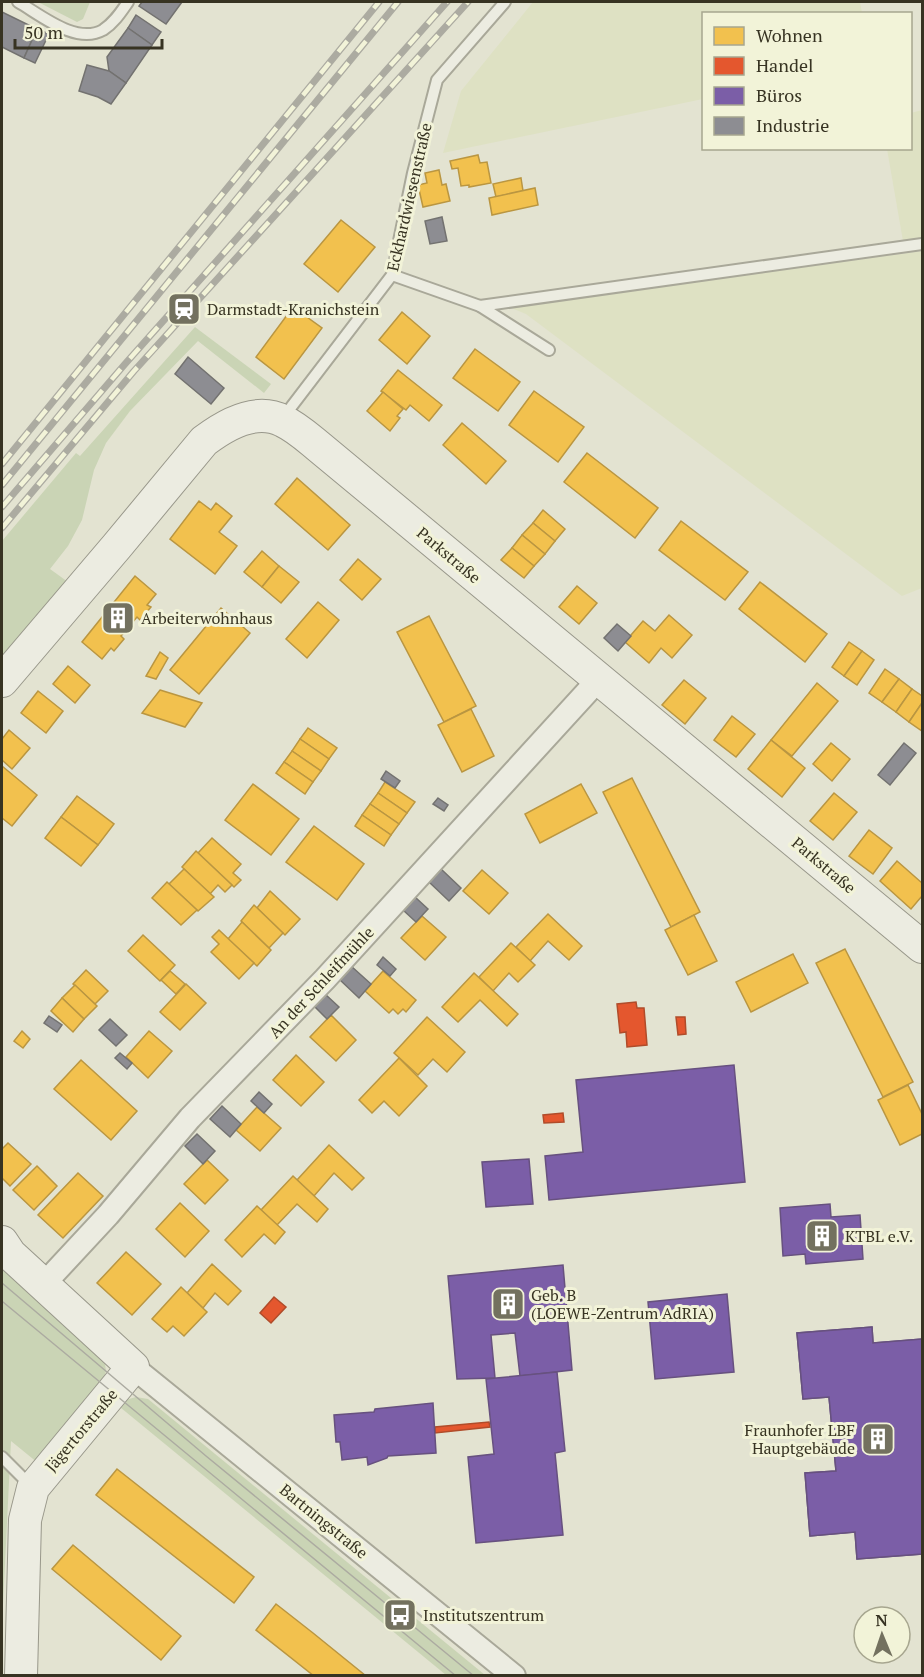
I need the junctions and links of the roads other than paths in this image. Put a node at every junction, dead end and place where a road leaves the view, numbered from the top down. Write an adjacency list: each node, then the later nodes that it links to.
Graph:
1 (18, 2): 2 (lane)
2 (128, 2)
3 (506, 2): 5 (lane, Eckhardwiesenstraße)
4 (922, 244): 6 (lane)
5 (392, 275): 6 (lane); 8 (lane, Eckhardwiesenstraße)
6 (480, 306): 7 (lane)
7 (549, 350)
8 (282, 420): 9 (street, Parkstraße); 10 (street)
9 (599, 679): 11 (street, Parkstraße); 13 (street, An der Schleifmühle)
10 (2, 681)
11 (922, 947)
12 (2, 1242): 13 (street)
13 (43, 1285): 14 (street)
14 (134, 1367): 16 (street, Jägertorstraße); 18 (street, Bartningstraße)
15 (2, 1457): 16 (lane)
16 (33, 1488): 17 (street, Jägertorstraße)
17 (21, 1676)
18 (514, 1676)

